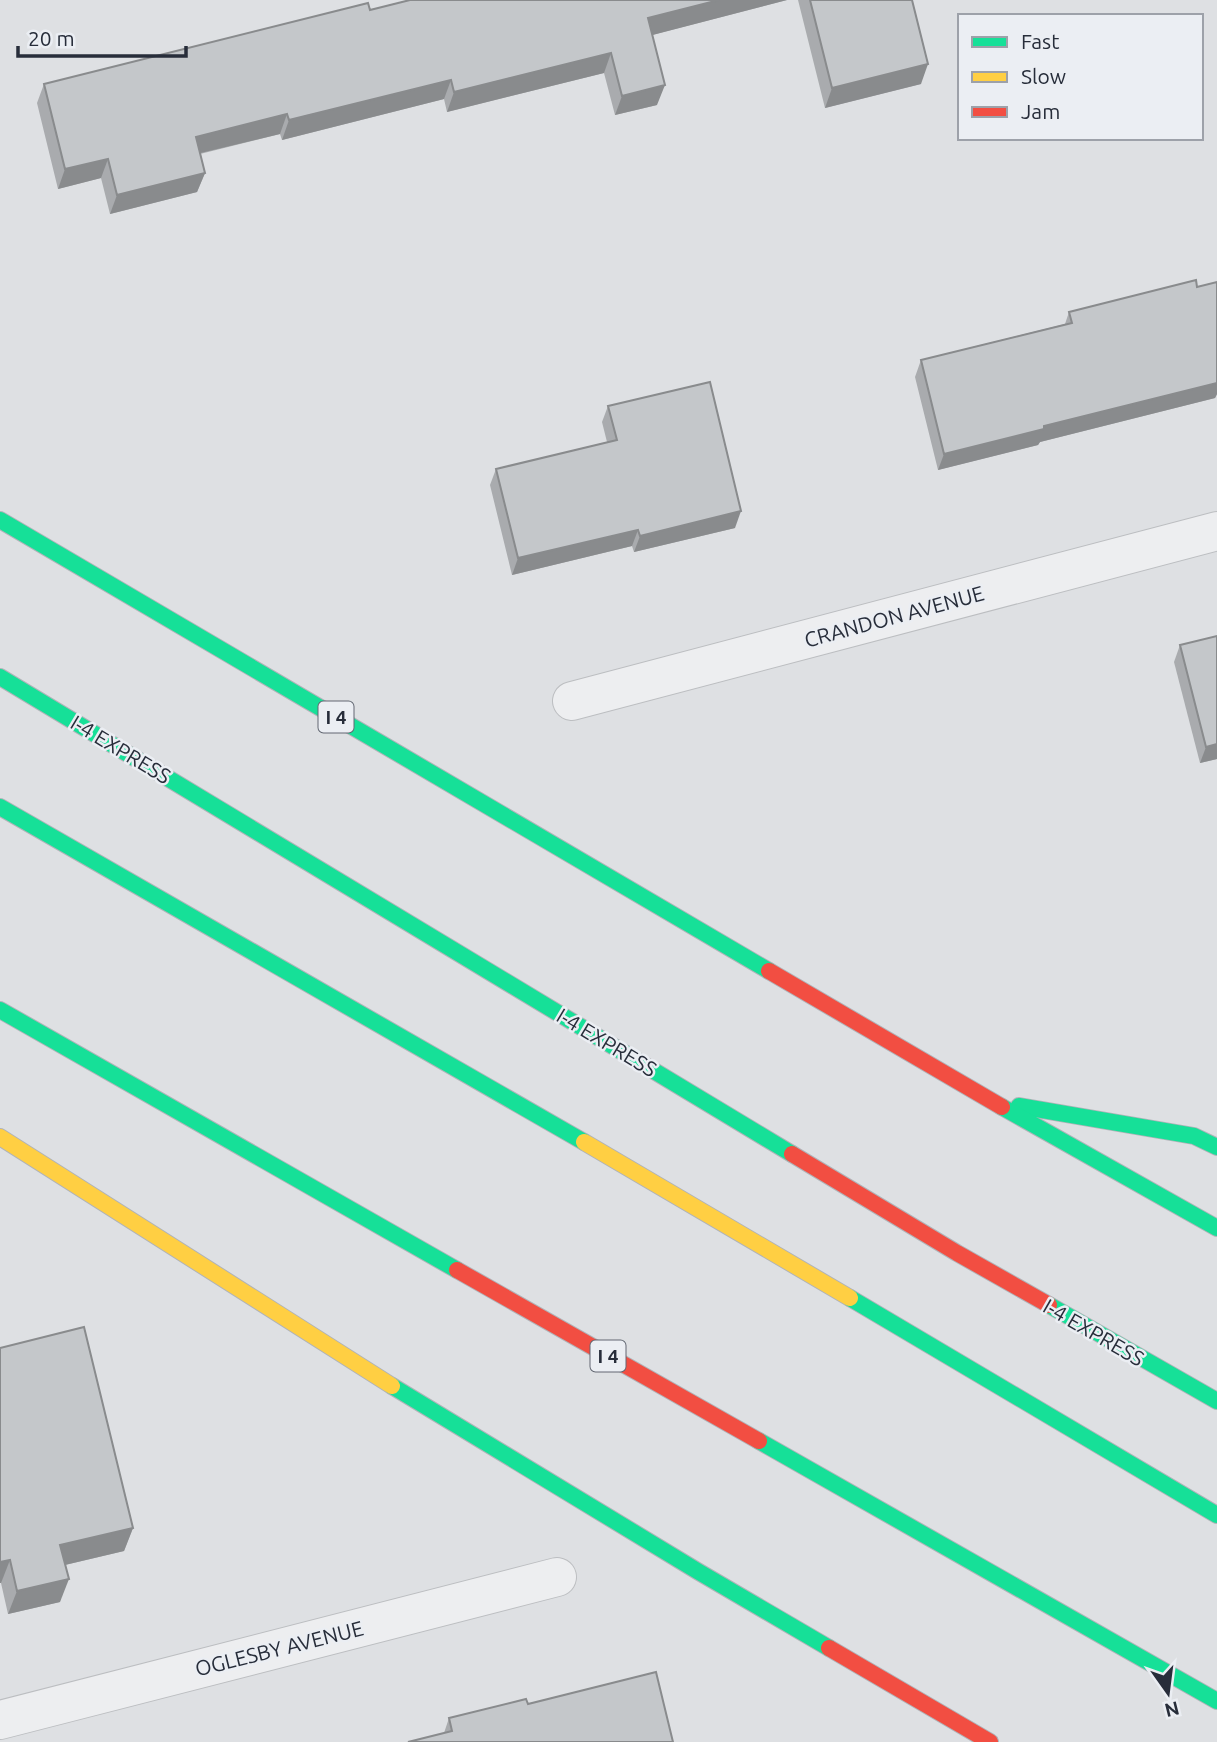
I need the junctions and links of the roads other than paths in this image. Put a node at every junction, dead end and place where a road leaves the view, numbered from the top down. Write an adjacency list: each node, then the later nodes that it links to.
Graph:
1 (0, 520): 7 (highway, I 4)
2 (1217, 531): 4 (street, CRANDON AVENUE)
3 (0, 677): 11 (highway, I-4 EXPRESS)
4 (572, 701)
5 (0, 807): 12 (highway)
6 (0, 1010): 14 (highway, I 4)
7 (989, 1100): 9 (highway); 10 (highway, I 4)
8 (0, 1137): 16 (highway)
9 (1217, 1147)
10 (1217, 1228)
11 (1217, 1401)
12 (1217, 1515)
13 (557, 1577): 15 (street, OGLESBY AVENUE)
14 (1217, 1701)
15 (0, 1720)
16 (990, 1742)

